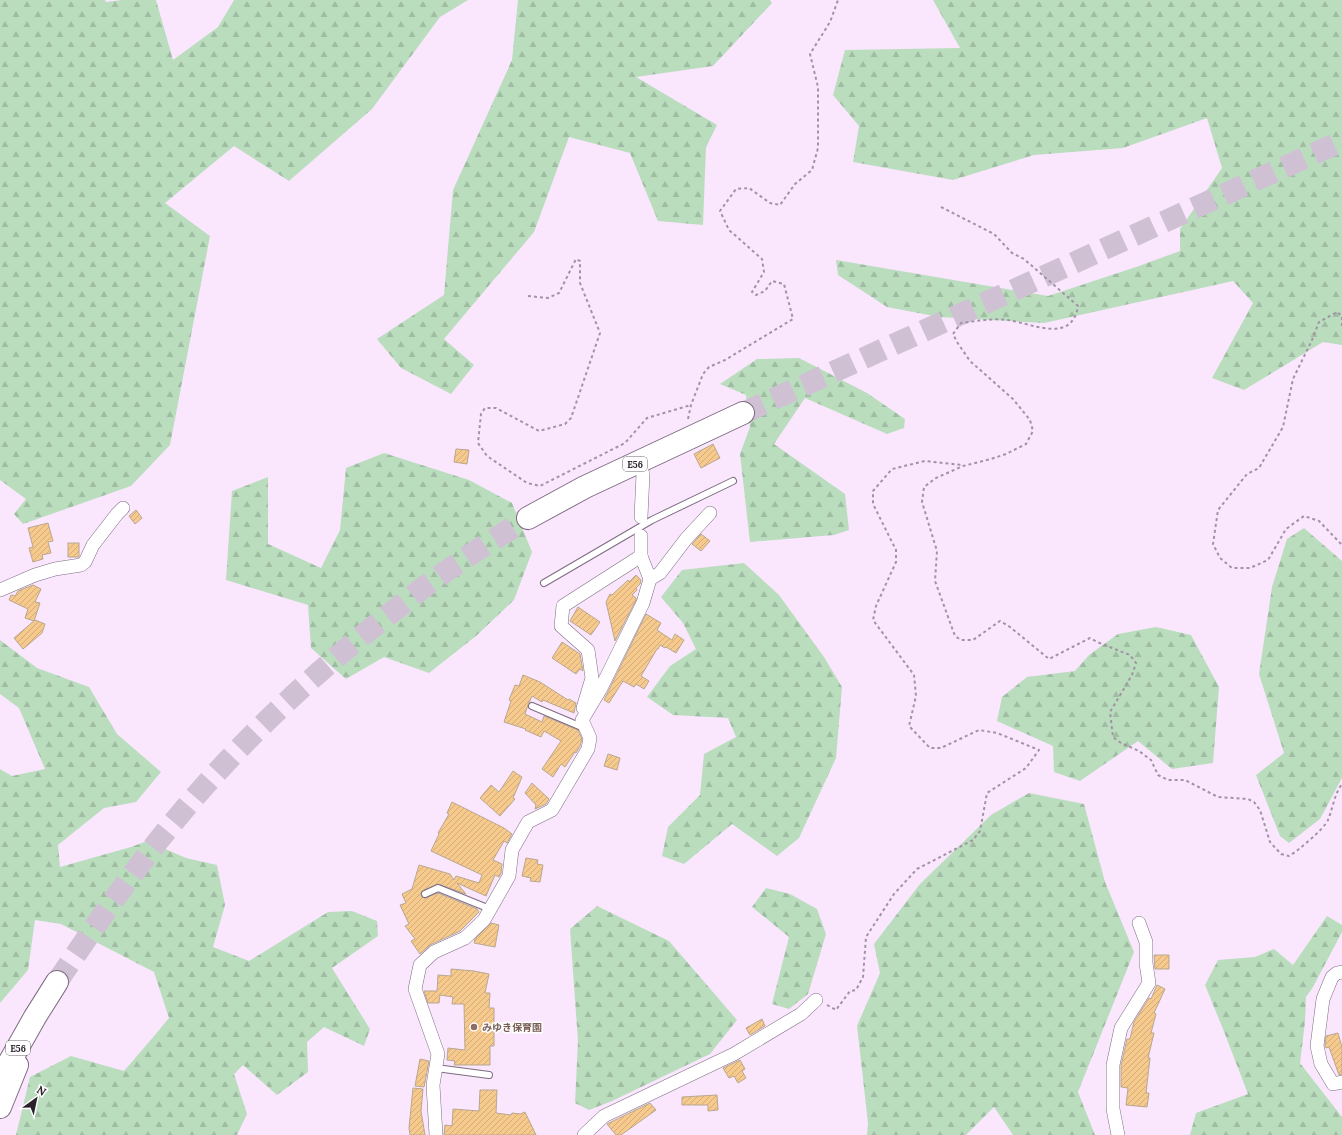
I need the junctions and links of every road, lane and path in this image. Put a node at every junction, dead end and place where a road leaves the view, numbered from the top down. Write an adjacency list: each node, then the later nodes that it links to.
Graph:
1 (838, 0): 5 (path)
2 (941, 207): 8 (path)
3 (528, 296): 5 (path)
4 (1342, 326): 16 (path)
5 (691, 405): 7 (path)
6 (743, 413): 14 (highway, E56)
7 (688, 423)
8 (963, 466): 23 (path); 29 (path)
9 (644, 474): 13 (street)
10 (733, 481): 19 (lane)
11 (123, 508): 20 (street)
12 (710, 513): 18 (street)
13 (641, 517)
14 (528, 518)
15 (641, 536): 17 (street)
16 (1342, 545)
17 (641, 556): 18 (street); 22 (street)
18 (650, 579): 22 (street)
19 (544, 582)
20 (0, 590)
21 (532, 706): 22 (lane)
22 (584, 724): 25 (street)
23 (1342, 784)
24 (425, 894): 25 (lane)
25 (490, 909): 31 (street)
26 (1139, 923): 38 (street)
27 (1342, 972): 34 (street)
28 (57, 982): 30 (highway, E56)
29 (816, 1000): 37 (street)
30 (35, 1017): 33 (highway, E56); 35 (highway)
31 (436, 1068): 32 (lane); 36 (street)
32 (489, 1075)
33 (0, 1079)
34 (1342, 1082)
35 (0, 1106)
36 (436, 1135)
37 (584, 1135)
38 (1118, 1135)

